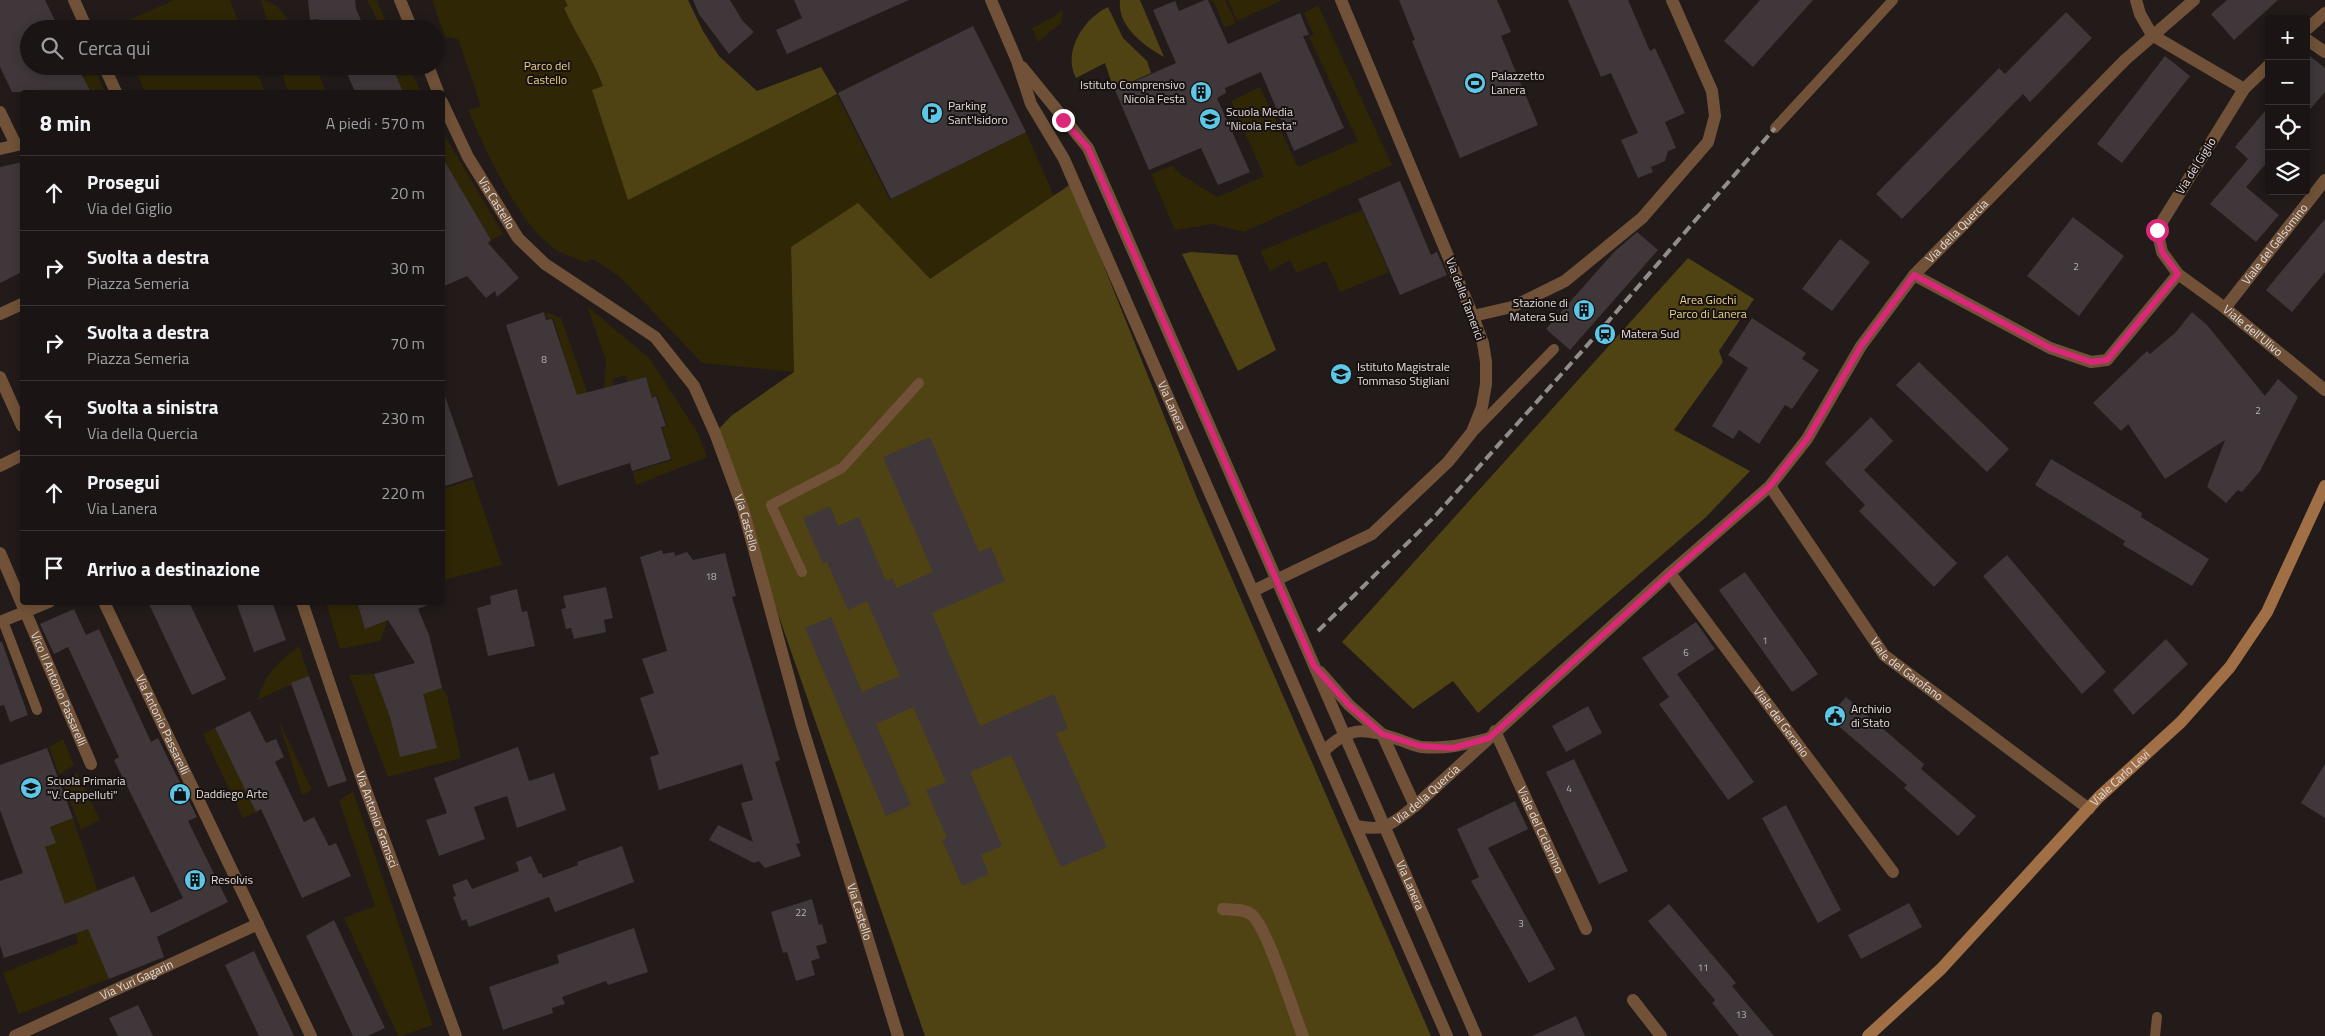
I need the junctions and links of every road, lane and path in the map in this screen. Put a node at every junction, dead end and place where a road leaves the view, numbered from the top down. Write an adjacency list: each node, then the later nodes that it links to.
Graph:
1 (74, 0): 10 (street)
2 (400, 0): 11 (street)
3 (991, 0): 16 (street, Via Lanera)
4 (1341, 0): 34 (street, Via delle Tamerici)
5 (1672, 0): 34 (street)
6 (1893, 0): 25 (lane)
7 (2136, 0): 13 (street)
8 (2194, 0): 13 (street, Via della Quercia)
9 (2325, 13): 12 (street)
10 (83, 20)
11 (408, 20)
12 (2310, 26)
13 (2152, 35): 20 (street); 30 (street, Via della Quercia)
14 (2310, 42): 15 (street)
15 (2325, 52)
16 (1017, 61): 48 (street, Via Lanera); 49 (street, Via Lanera)
17 (2265, 69): 20 (street, Via del Giglio)
18 (108, 75): 21 (street)
19 (431, 75): 22 (street)
20 (2244, 89): 29 (street, Via del Giglio)
21 (115, 90)
22 (437, 90)
23 (445, 108): 77 (street, Via Castello)
24 (0, 112): 26 (street)
25 (1775, 128)
26 (19, 145): 27 (street)
27 (0, 149)
28 (2325, 180): 32 (street, Viale del Gelsomino)
29 (2178, 274): 30 (street); 32 (street, Viale dell'Ulivo)
30 (1914, 275): 43 (street, Via della Quercia)
31 (20, 305): 33 (street)
32 (2225, 308): 38 (street, Viale dell'Ulivo)
33 (0, 314)
34 (1473, 316): 40 (street, Via delle Tamerici)
35 (1554, 349): 40 (lane)
36 (0, 377): 39 (street)
37 (919, 383): 46 (lane)
38 (2325, 390)
39 (20, 422)
40 (1472, 432): 48 (street, Via delle Tamerici)
41 (20, 457): 42 (street)
42 (0, 466)
43 (1770, 486): 47 (street, Via della Quercia); 65 (street, Viale del Garofano)
44 (2325, 486): 65 (main road, Viale Carlo Levi)
45 (0, 553): 50 (street, Vico II Antonio Passarelli)
46 (802, 572)
47 (1670, 574): 61 (street, Via della Quercia); 68 (street, Viale del Geranio)
48 (1277, 580): 49 (street, Via delle Tamerici); 57 (street, Via Lanera)
49 (1253, 591): 62 (street, Via Lanera)
50 (20, 600)
51 (22, 605): 55 (street, Vico II Antonio Passarelli)
52 (42, 605): 55 (street)
53 (105, 605): 70 (street, Via Antonio Passarelli)
54 (303, 605): 76 (street, Via Antonio Gramsci)
55 (25, 612): 56 (street); 63 (street, Vico II Antonio Passarelli)
56 (2, 622): 58 (lane)
57 (1314, 666): 59 (street, Via Lanera); 60 (street, Via Lanera)
58 (37, 710)
59 (1382, 734): 60 (street); 61 (street, Via della Quercia); 64 (street, Via Lanera)
60 (1343, 735): 62 (street); 67 (street, Via Lanera)
61 (1492, 735): 64 (street, Via della Quercia); 71 (street, Viale del Ciclamino)
62 (1323, 752): 66 (street, Via Lanera)
63 (92, 764)
64 (1415, 806): 67 (street, Via della Quercia)
65 (2088, 809): 82 (main road, Viale Carlo Levi)
66 (1356, 826): 67 (street, Via della Quercia); 79 (street, Via Lanera)
67 (1386, 828): 80 (street, Via Lanera)
68 (1893, 872)
69 (1222, 909): 78 (street)
70 (258, 924): 74 (street, Via Yuri Gagarin); 75 (street, Via Antonio Passarelli)
71 (1586, 929)
72 (1633, 1000): 81 (street)
73 (2157, 1017): 83 (lane)
74 (15, 1036)
75 (311, 1036)
76 (456, 1036)
77 (898, 1036)
78 (1303, 1036)
79 (1447, 1036)
80 (1476, 1036)
81 (1661, 1036)
82 (1868, 1036)
83 (2156, 1036)

